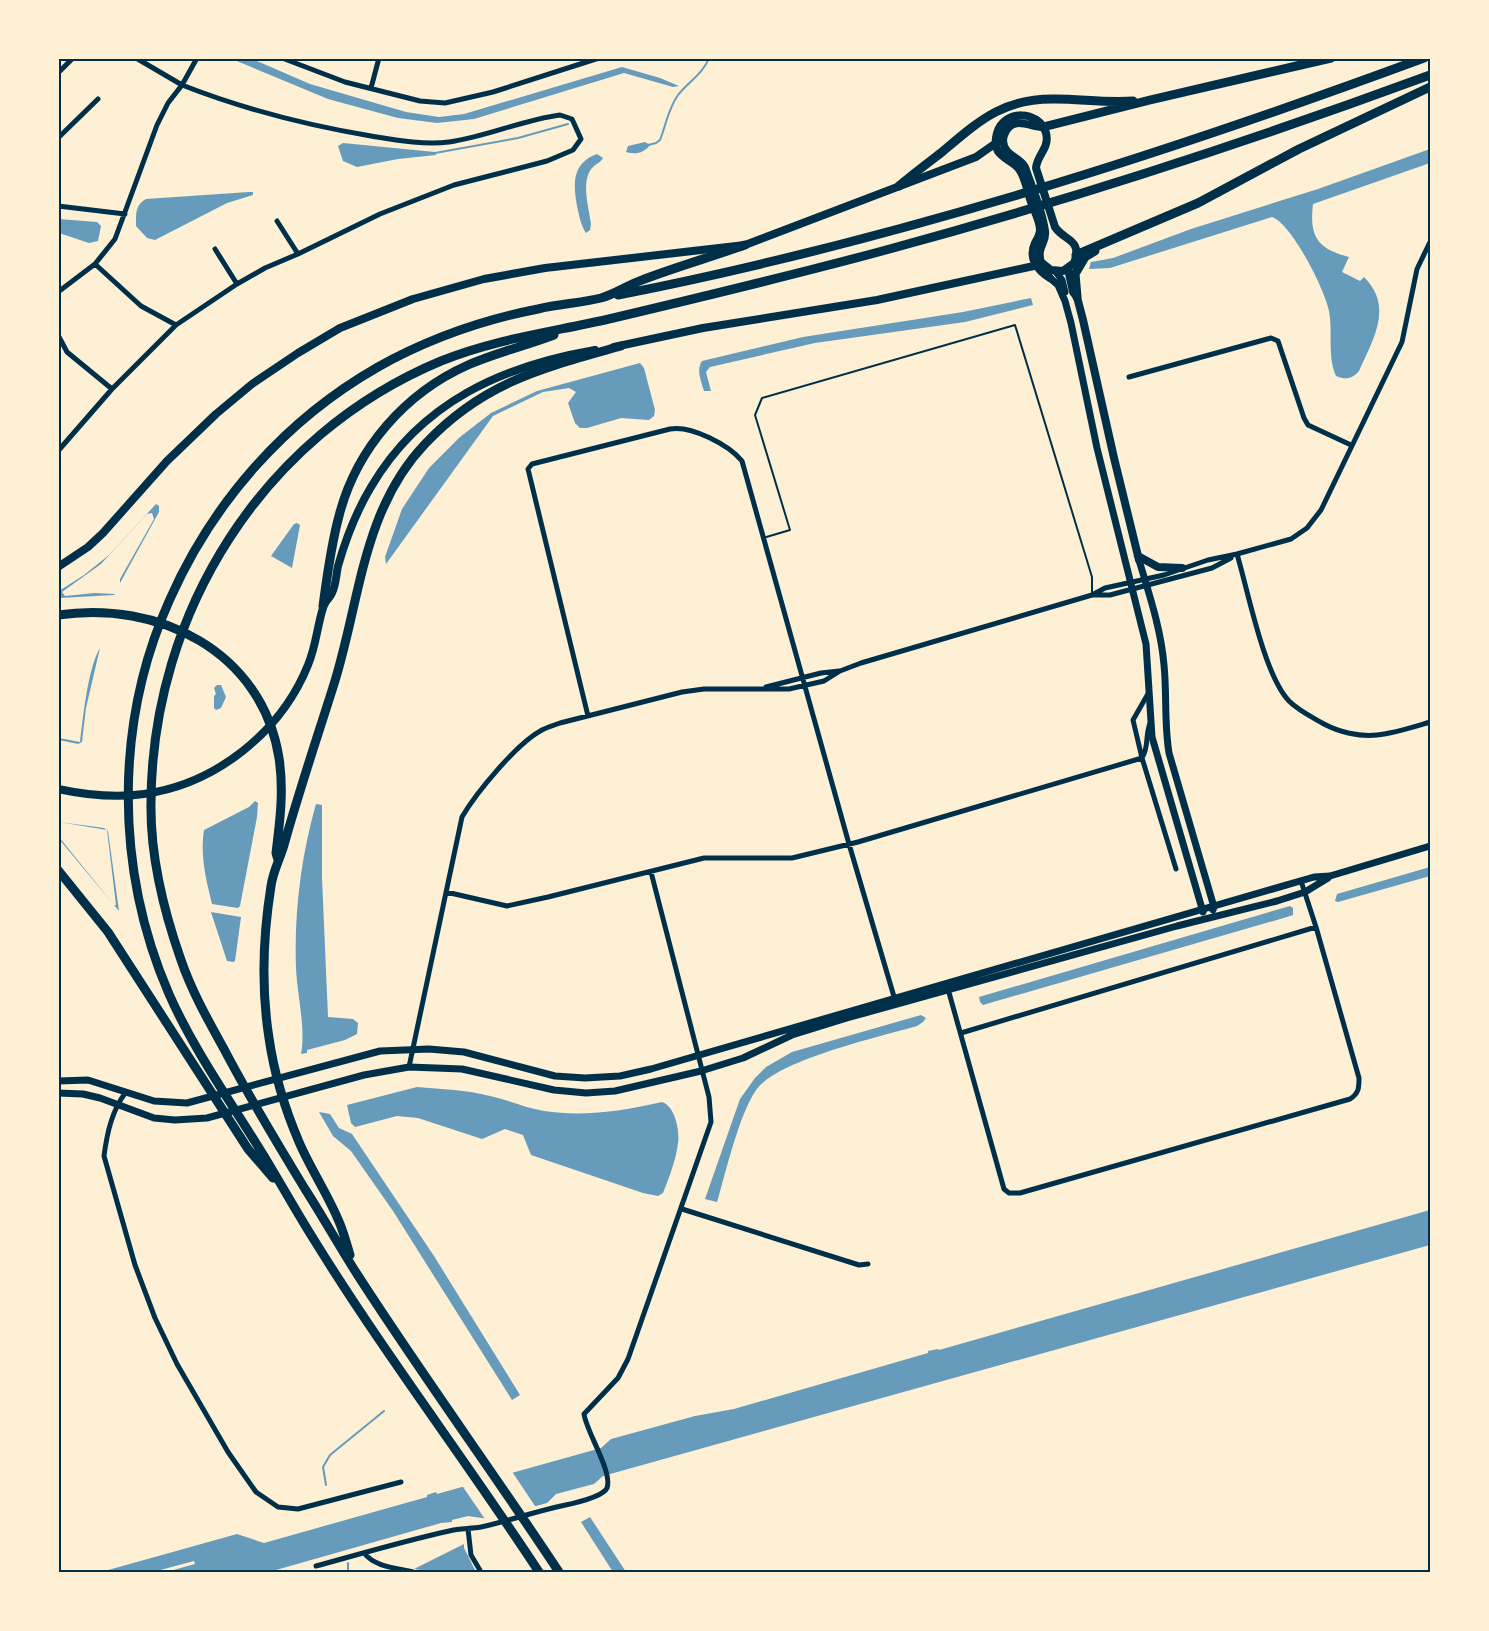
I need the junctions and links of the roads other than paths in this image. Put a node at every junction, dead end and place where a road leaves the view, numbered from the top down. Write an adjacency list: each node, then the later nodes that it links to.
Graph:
1 (73, 58): 9 (street)
2 (136, 58): 11 (street)
3 (197, 58): 11 (street)
4 (282, 58): 13 (street)
5 (379, 58): 13 (street)
6 (599, 58): 13 (street)
7 (1331, 58): 15 (highway)
8 (1424, 58): 38 (highway)
9 (58, 73)
10 (1431, 75): 40 (highway)
11 (182, 85): 22 (street); 29 (street)
12 (1431, 87): 27 (highway)
13 (371, 88)
14 (98, 99): 17 (street)
15 (1150, 100): 16 (highway); 20 (highway)
16 (1043, 127): 18 (highway); 19 (highway); 24 (highway)
17 (58, 138)
18 (996, 144): 19 (highway); 20 (highway)
19 (1026, 178): 24 (highway)
20 (899, 186): 26 (highway)
21 (58, 206): 22 (street)
22 (125, 214): 31 (street)
23 (277, 221): 29 (street)
24 (1044, 222): 30 (highway); 32 (highway)
25 (1431, 242): 45 (street)
26 (745, 245): 38 (highway); 50 (highway)
27 (1102, 245): 30 (highway); 37 (highway)
28 (215, 249): 35 (street)
29 (298, 254): 35 (street)
30 (1076, 255): 33 (highway)
31 (95, 264): 36 (street); 39 (street)
32 (1039, 265): 34 (highway); 42 (highway)
33 (1068, 269): 34 (highway); 37 (highway)
34 (1053, 275): 53 (main road)
35 (237, 284): 39 (street)
36 (58, 292)
37 (1077, 297): 49 (highway)
38 (603, 298): 92 (highway)
39 (176, 325): 44 (street)
40 (575, 326): 55 (highway); 95 (highway)
41 (58, 335): 44 (street)
42 (621, 345): 55 (highway); 69 (highway)
43 (1129, 377): 45 (street)
44 (112, 389): 46 (street)
45 (1352, 445): 48 (street)
46 (59, 449)
47 (763, 538): 54 (lane); 58 (street); 62 (street)
48 (1237, 554): 51 (street); 52 (street); 64 (street)
49 (1139, 558): 51 (highway); 52 (main road)
50 (58, 567)
51 (1182, 568): 52 (street)
52 (1146, 583): 53 (street); 77 (main road)
53 (1132, 586): 54 (street); 61 (main road)
54 (1092, 595): 57 (street)
55 (323, 606): 66 (highway)
56 (58, 615): 69 (highway)
57 (840, 671): 58 (street); 59 (street)
58 (802, 678): 59 (street); 60 (street)
59 (804, 686): 60 (street); 67 (street)
60 (760, 689): 62 (street)
61 (1149, 691): 63 (main road); 65 (street)
62 (588, 716): 75 (street)
63 (1152, 720): 65 (street); 78 (main road)
64 (1431, 722)
65 (1142, 758): 67 (street); 70 (street)
66 (58, 789)
67 (849, 844): 72 (street); 82 (street)
68 (1431, 846): 73 (main road)
69 (278, 860): 95 (highway)
70 (1176, 869)
71 (58, 870): 92 (highway)
72 (651, 872): 75 (street); 85 (street)
73 (1330, 876): 74 (main road); 76 (main road)
74 (1301, 881): 76 (street); 77 (main road)
75 (446, 892): 84 (street)
76 (1305, 892): 79 (main road); 80 (street)
77 (1214, 907): 78 (main road); 79 (main road)
78 (1201, 911): 79 (main road); 81 (main road)
79 (1209, 918): 81 (main road)
80 (1316, 927): 83 (street); 83 (street)
81 (948, 987): 82 (main road); 83 (street)
82 (896, 1002): 85 (main road); 87 (main road)
83 (961, 1033)
84 (413, 1050): 85 (main road); 86 (street); 89 (main road)
85 (697, 1055): 87 (street)
86 (410, 1067): 87 (main road); 91 (main road)
87 (701, 1071): 93 (street)
88 (58, 1081): 89 (main road)
89 (126, 1092): 91 (street)
90 (58, 1093): 91 (main road)
91 (117, 1104): 96 (street)
92 (285, 1191): 102 (highway)
93 (682, 1209): 94 (street); 97 (street)
94 (868, 1264)
95 (356, 1272): 103 (highway)
96 (401, 1482)
97 (468, 1529): 98 (street); 101 (street)
98 (364, 1553): 99 (street); 100 (street)
99 (316, 1566)
100 (413, 1572)
101 (481, 1572)
102 (539, 1572)
103 (559, 1572)

